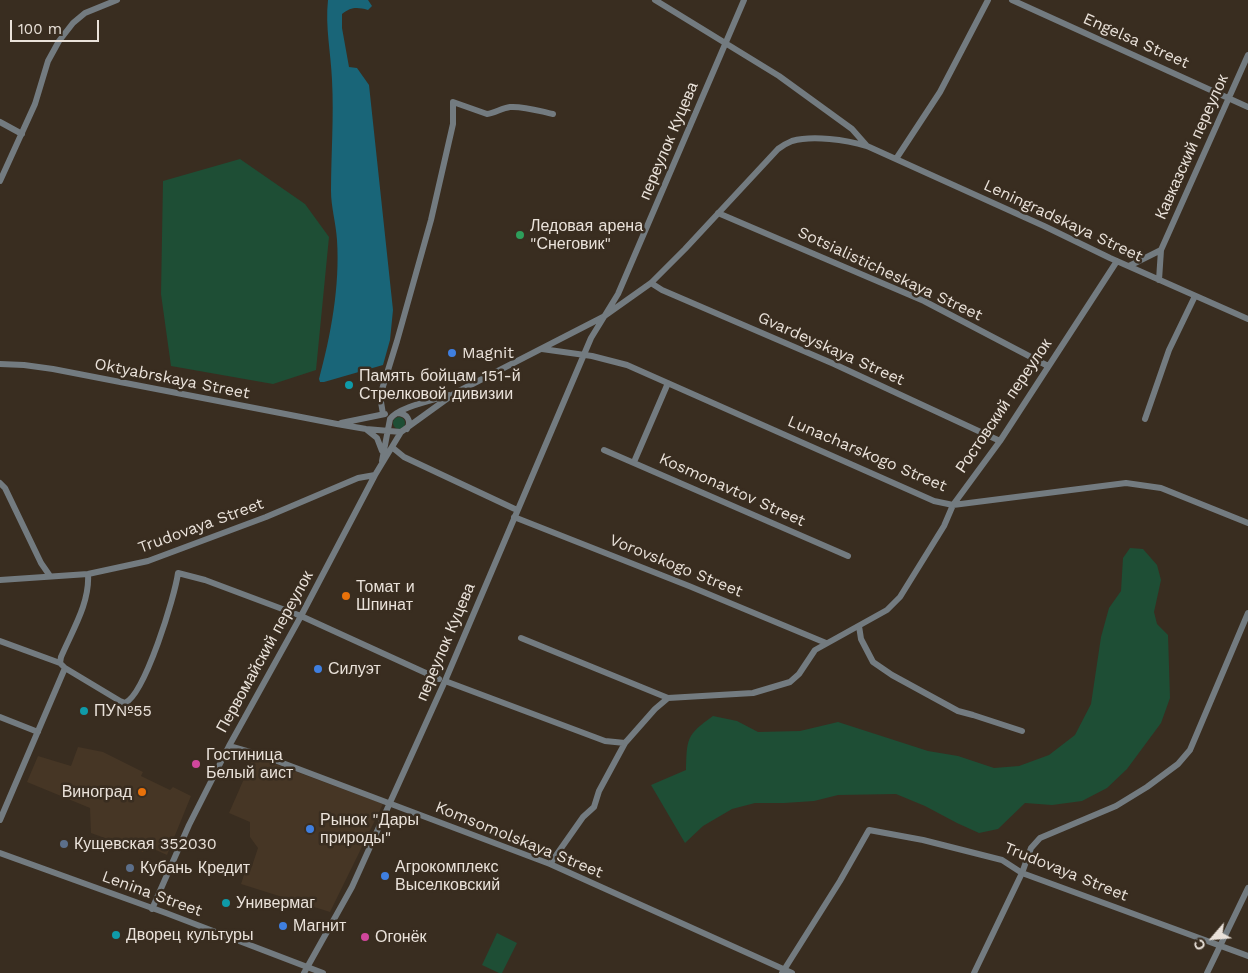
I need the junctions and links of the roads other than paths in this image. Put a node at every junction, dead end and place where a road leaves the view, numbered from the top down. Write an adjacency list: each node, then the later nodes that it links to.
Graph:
1 (117, 0): 12 (street)
2 (655, 0): 6 (street, Leningradskaya Street)
3 (744, 0): 6 (street, переулок Куцева)
4 (988, 0): 15 (street)
5 (1012, 0): 8 (street, Engelsa Street)
6 (727, 43): 14 (street, Leningradskaya Street); 24 (street, переулок Куцева)
7 (1248, 55): 8 (street, Кавказский переулок)
8 (1229, 98): 9 (street, Engelsa Street); 18 (street, Кавказский переулок)
9 (1248, 107)
10 (553, 114): 32 (street)
11 (0, 122): 12 (street)
12 (22, 134): 16 (street)
13 (806, 138): 14 (street, Leningradskaya Street); 17 (street, переулок Куцева)
14 (867, 146): 15 (street, Leningradskaya Street)
15 (896, 159): 19 (street, Leningradskaya Street)
16 (0, 181)
17 (718, 212): 22 (street, переулок Куцева); 29 (street, Sotsialisticheskaya Street)
18 (1161, 250): 20 (street); 21 (street, Кавказский переулок)
19 (1117, 262): 20 (street, Leningradskaya Street); 29 (street, Ростовский переулок)
20 (1129, 266): 21 (street, Leningradskaya Street)
21 (1159, 280): 23 (street, Leningradskaya Street)
22 (651, 283): 24 (street, переулок Куцева); 38 (street, Gvardeyskaya Street)
23 (1195, 296): 25 (street, Leningradskaya Street); 34 (street)
24 (603, 317): 26 (street, Первомайский переулок); 27 (street, переулок Куцева)
25 (1248, 319)
26 (541, 348): 27 (street, Lunacharskogo Street); 31 (street, Первомайский переулок)
27 (585, 355): 30 (street, Lunacharskogo Street); 47 (street, переулок Куцева)
28 (0, 364): 35 (street, Oktyabrskaya Street)
29 (1048, 366): 38 (street, Ростовский переулок)
30 (668, 383): 42 (street); 46 (street, Lunacharskogo Street)
31 (455, 393): 33 (street, Первомайский переулок); 37 (street, Первомайский переулок)
32 (383, 414): 33 (street, Oktyabrskaya Street); 35 (street, Oktyabrskaya Street)
33 (395, 414): 37 (street, Первомайский переулок); 37 (street)
34 (1145, 419)
35 (337, 424): 36 (street, Oktyabrskaya Street)
36 (366, 429): 37 (street, Oktyabrskaya Street); 41 (street)
37 (398, 431): 39 (street, Первомайский переулок); 41 (street, Первомайский переулок)
38 (1000, 441): 46 (street, Ростовский переулок)
39 (393, 448): 43 (street, Первомайский переулок); 47 (street)
40 (604, 450): 42 (street, Kosmonavtov Street)
41 (383, 453): 43 (street, Первомайский переулок)
42 (634, 462): 50 (street, Kosmonavtov Street)
43 (382, 464): 44 (street, Первомайский переулок)
44 (375, 475): 51 (street, Trudovaya Street); 55 (street, Первомайский переулок)
45 (0, 483): 52 (street)
46 (953, 505): 49 (street, Lunacharskogo Street); 56 (street, Ростовский переулок)
47 (517, 510): 48 (street, переулок Куцева)
48 (514, 517): 59 (street, Vorovskogo Street); 61 (street, переулок Куцева)
49 (1248, 523)
50 (848, 556)
51 (88, 574): 52 (street, Trudovaya Street); 60 (street)
52 (50, 576): 53 (street, Trudovaya Street)
53 (0, 580)
54 (1248, 613): 72 (street)
55 (301, 616): 60 (street); 61 (street); 67 (street, Первомайский переулок)
56 (859, 626): 59 (street, Ростовский переулок); 64 (street)
57 (521, 638): 62 (street, Ростовский переулок)
58 (0, 641): 60 (street)
59 (826, 643): 62 (street, Ростовский переулок)
60 (62, 666): 65 (street)
61 (442, 680): 66 (street); 68 (street, переулок Куцева)
62 (668, 698): 66 (street)
63 (0, 717): 65 (street)
64 (1022, 731)
65 (38, 732): 69 (street)
66 (626, 744): 71 (street)
67 (229, 746): 68 (street, Komsomolskaya Street); 74 (street, Первомайский переулок)
68 (389, 803): 71 (street, Komsomolskaya Street); 77 (street, переулок Куцева)
69 (0, 820)
70 (0, 853): 74 (street, Lenina Street)
71 (550, 864): 78 (street, Komsomolskaya Street)
72 (1022, 873): 75 (street, Trudovaya Street); 78 (street, Trudovaya Street); 81 (street)
73 (1248, 888): 75 (street)
74 (152, 909): 77 (street, Lenina Street)
75 (1220, 946): 76 (street, Trudovaya Street); 82 (street)
76 (1248, 956)
77 (306, 970): 79 (street, Lenina Street)
78 (783, 971): 80 (street, Komsomolskaya Street)
79 (323, 973)
80 (792, 973)
81 (974, 973)
82 (1207, 973)

